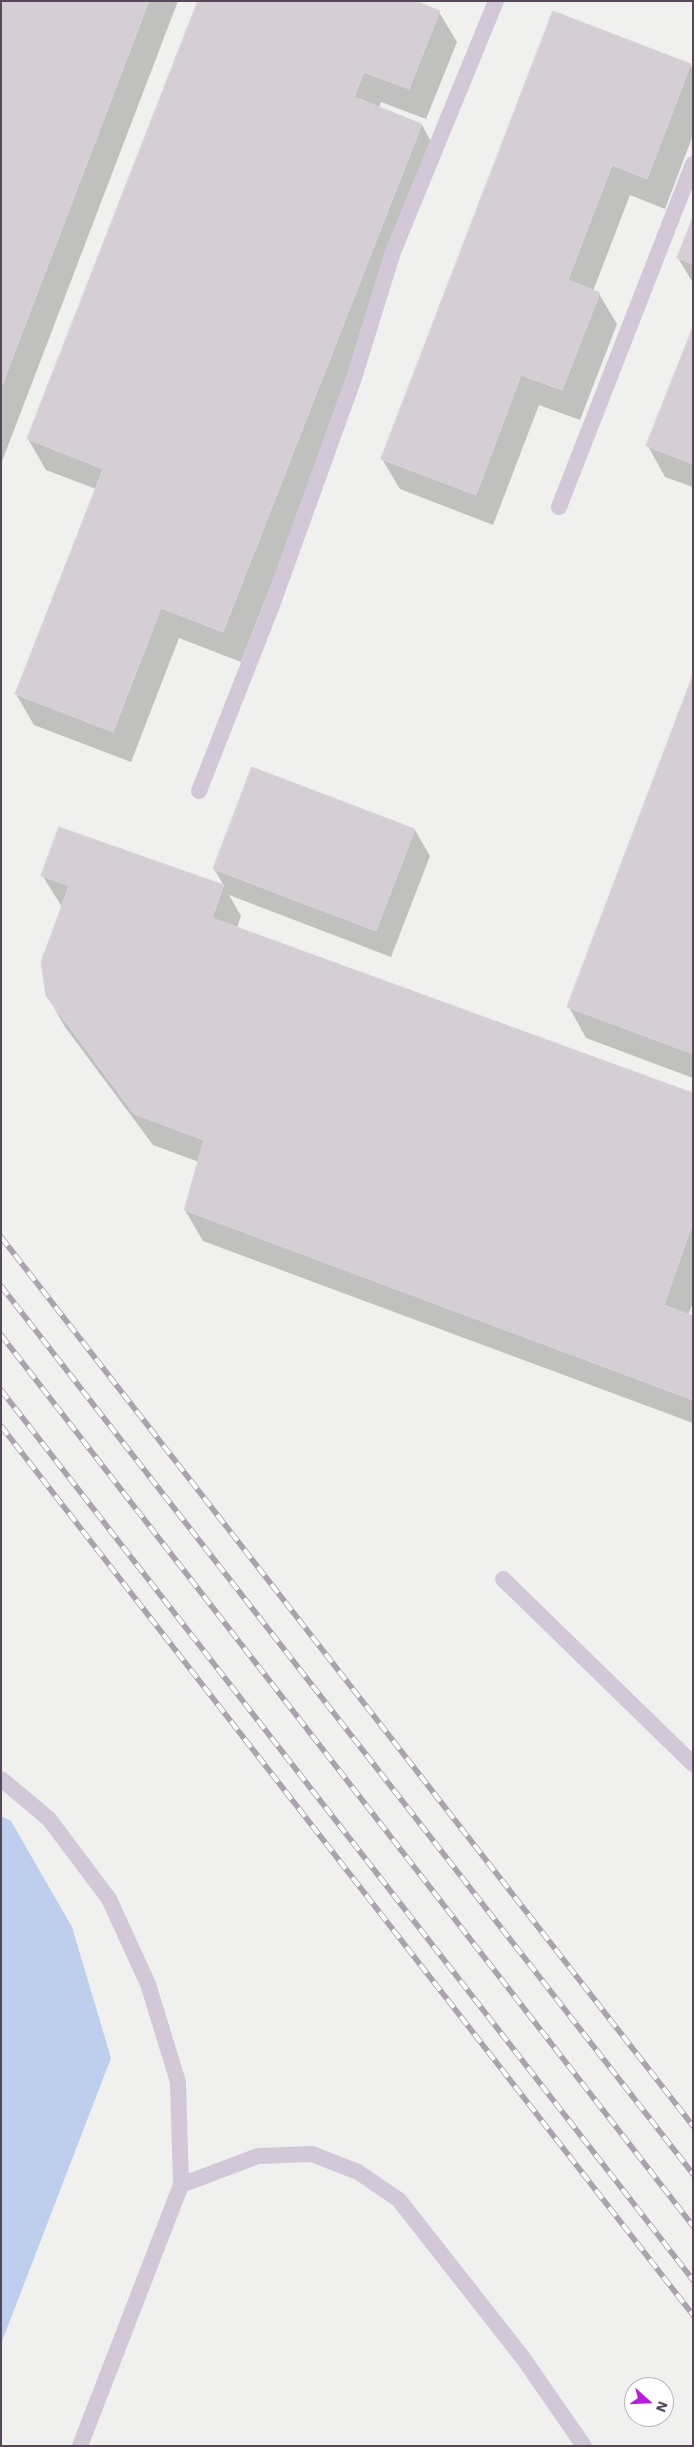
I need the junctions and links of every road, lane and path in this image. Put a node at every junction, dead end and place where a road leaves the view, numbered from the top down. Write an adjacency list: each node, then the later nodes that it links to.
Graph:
1 (496, 1): 4 (lane)
2 (693, 164): 3 (lane)
3 (559, 507)
4 (199, 791)
5 (504, 1579): 6 (lane)
6 (693, 1764)
7 (1, 1779): 8 (lane)
8 (181, 2185): 9 (lane); 10 (lane)
9 (80, 2446)
10 (584, 2446)

